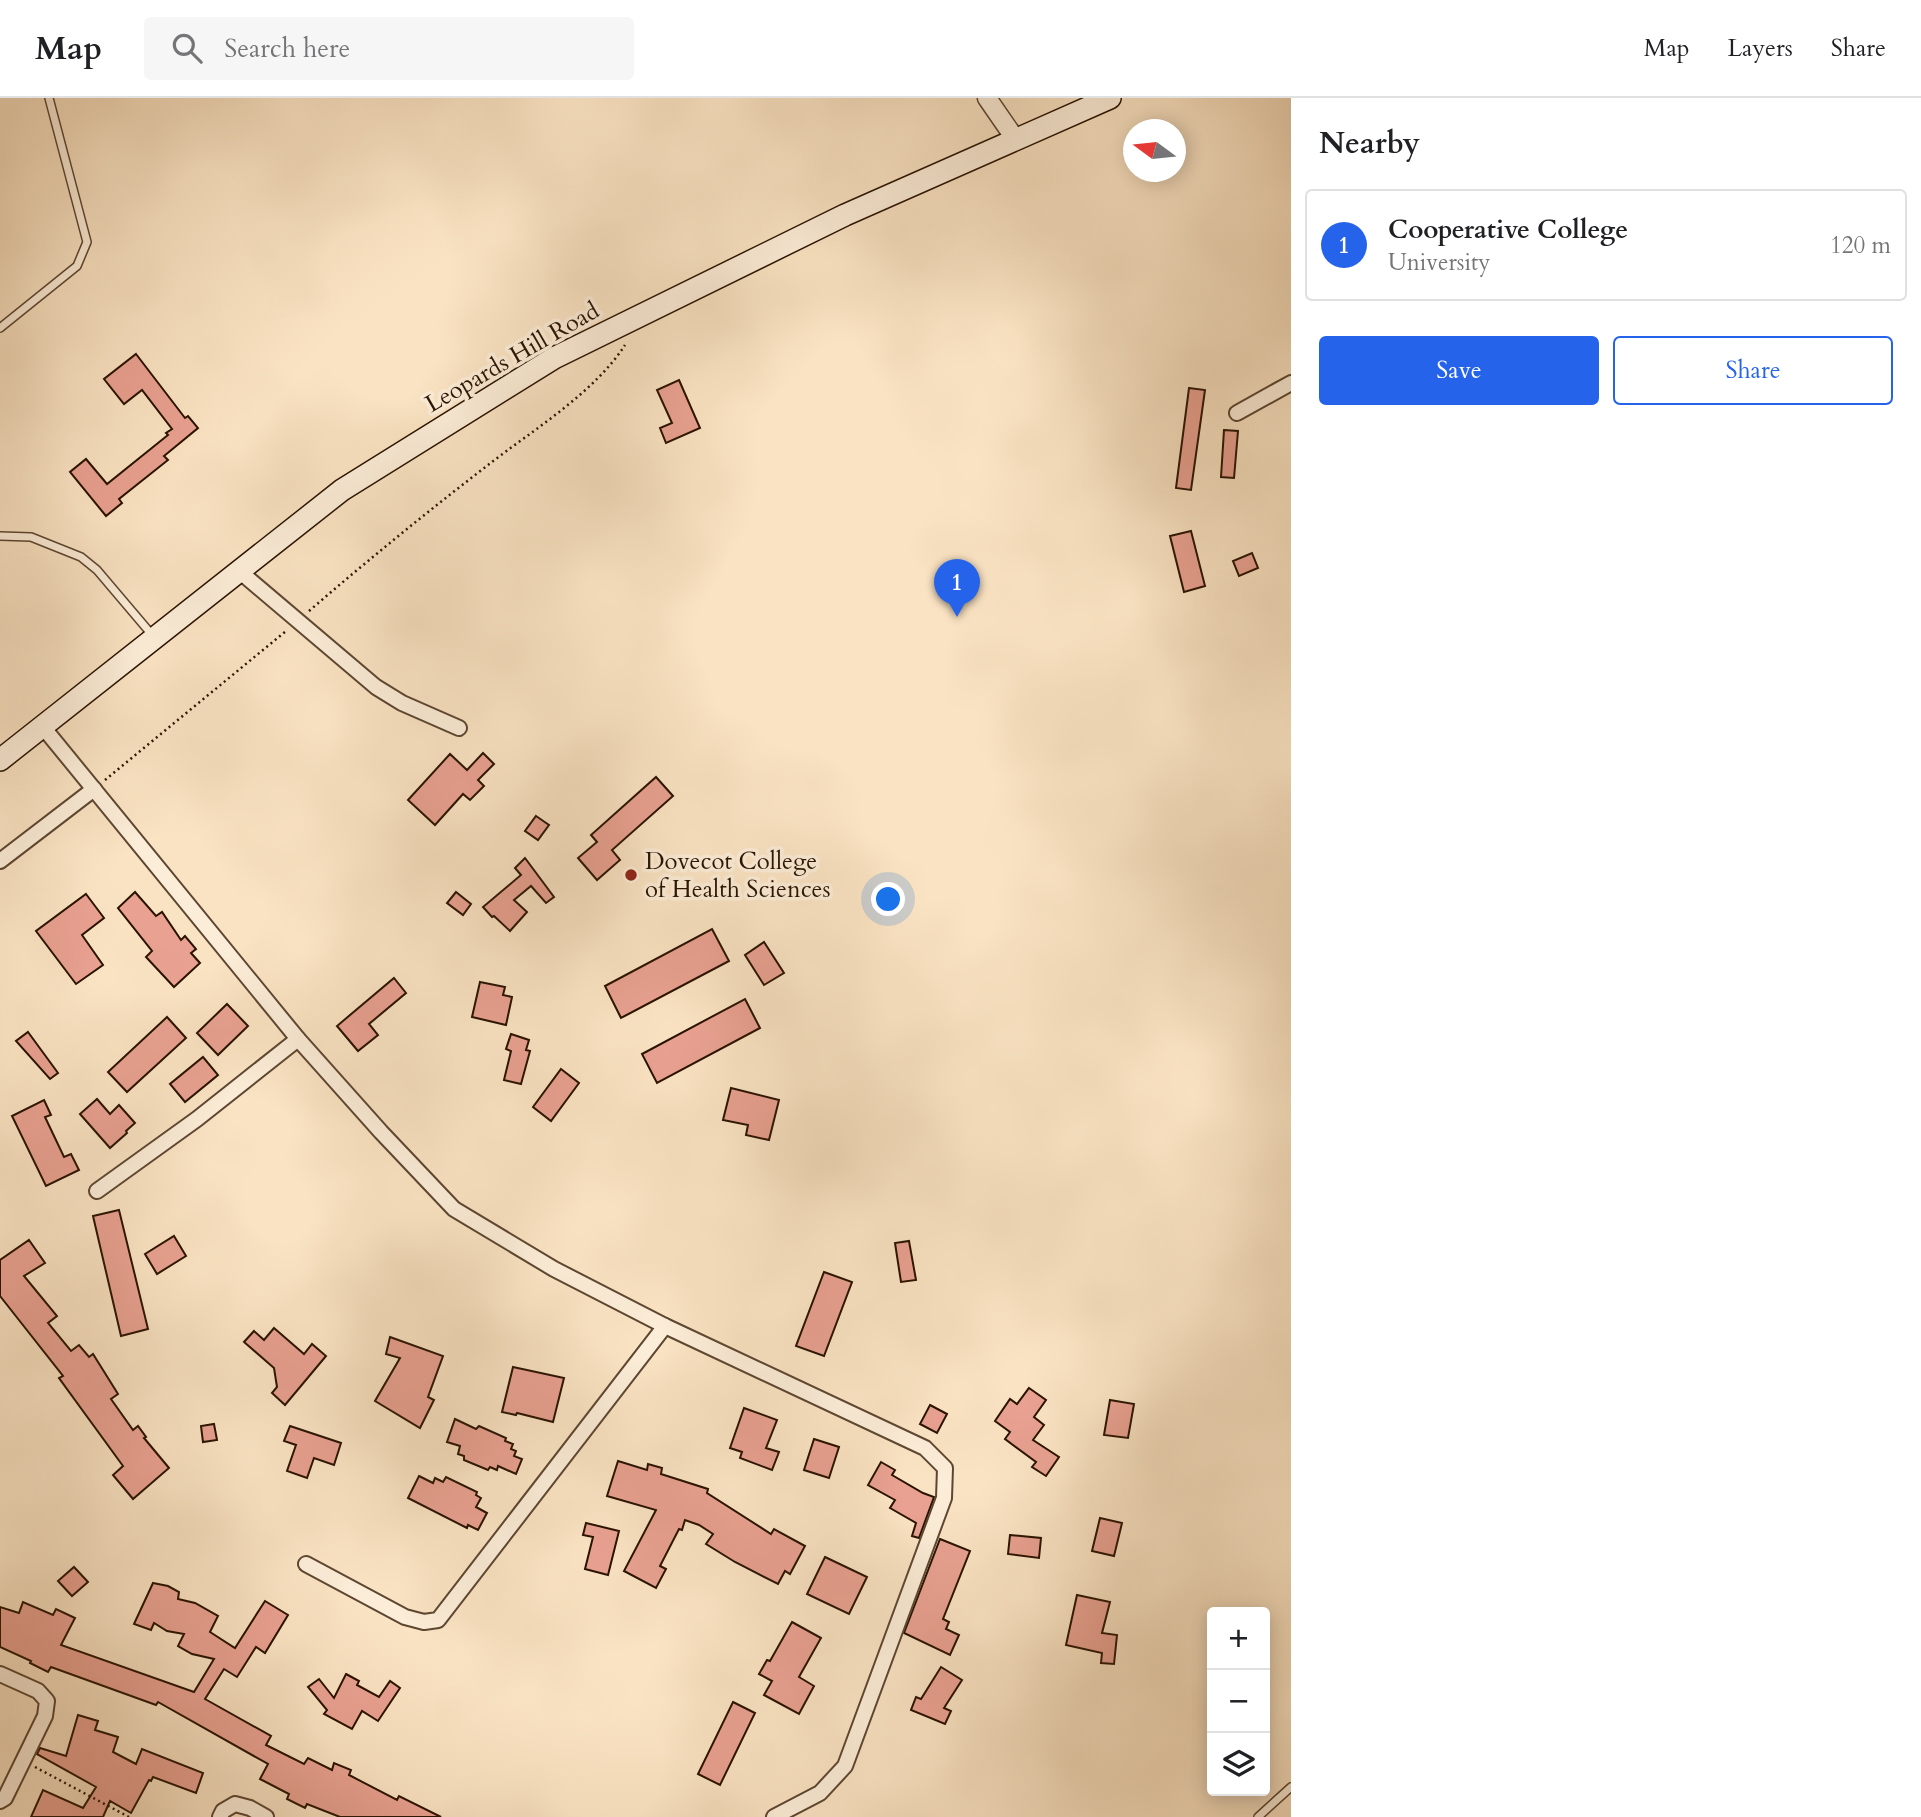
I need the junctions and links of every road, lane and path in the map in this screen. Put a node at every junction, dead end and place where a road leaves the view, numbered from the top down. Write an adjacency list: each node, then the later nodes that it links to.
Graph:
1 (49, 98): 6 (lane)
2 (987, 98): 4 (street)
3 (1110, 98): 4 (main road, Leopards Hill Road)
4 (1016, 140): 5 (main road, Leopards Hill Road)
5 (640, 316): 10 (main road, Leopards Hill Road); 11 (path)
6 (0, 328)
7 (1291, 383): 8 (street)
8 (1237, 413)
9 (0, 536): 12 (lane)
10 (238, 570): 11 (street); 12 (main road, Leopards Hill Road)
11 (298, 621): 14 (street); 16 (path)
12 (155, 638): 13 (main road, Leopards Hill Road)
13 (43, 727): 15 (main road, Leopards Hill Road); 16 (street)
14 (459, 728)
15 (0, 760)
16 (94, 789): 17 (street); 18 (street)
17 (0, 861)
18 (298, 1039): 19 (street); 20 (street)
19 (97, 1191)
20 (666, 1326): 21 (street); 29 (street)
21 (306, 1564)
22 (0, 1674): 23 (street)
23 (23, 1761): 25 (street); 26 (path)
24 (1291, 1787): 30 (lane)
25 (0, 1801)
26 (129, 1817)
27 (220, 1817): 28 (street)
28 (266, 1817)
29 (774, 1817)
30 (1258, 1817)

